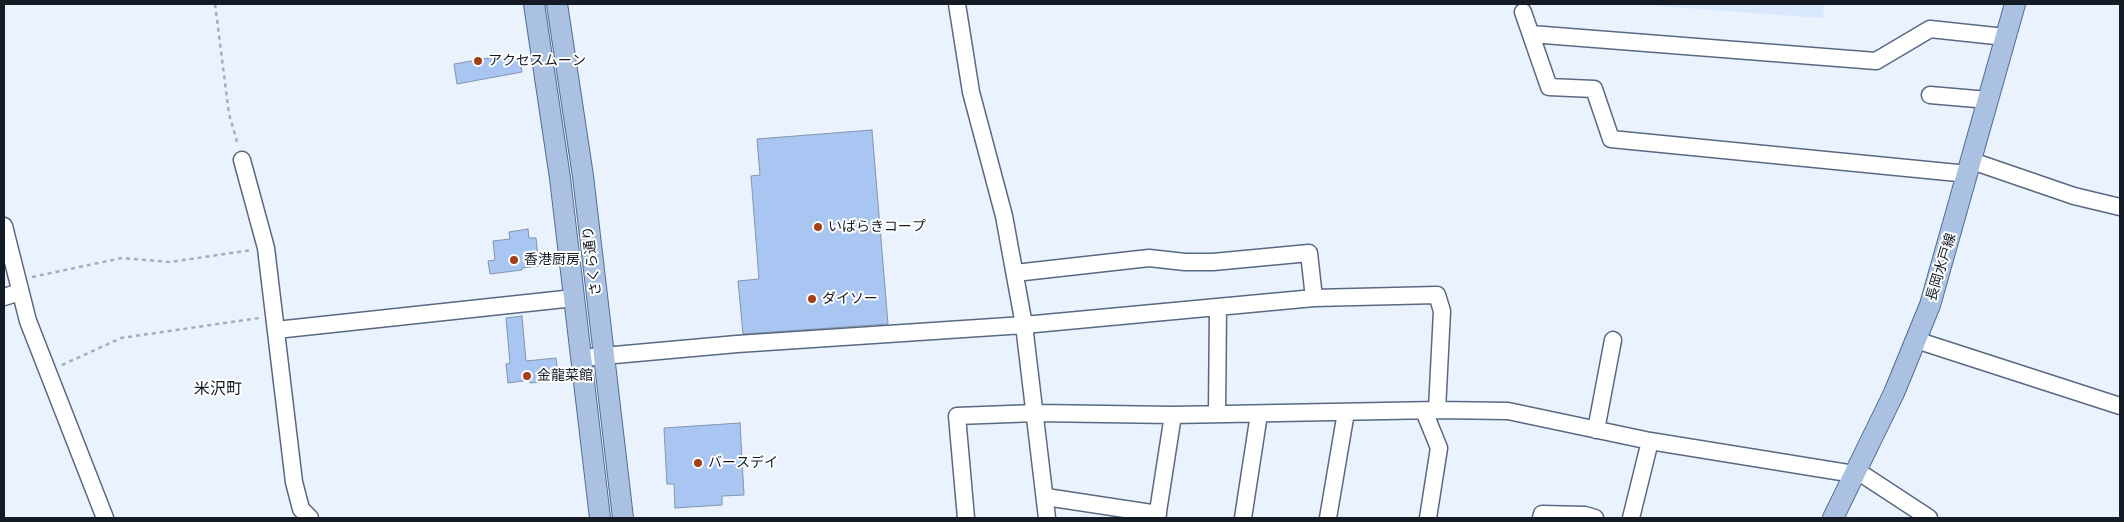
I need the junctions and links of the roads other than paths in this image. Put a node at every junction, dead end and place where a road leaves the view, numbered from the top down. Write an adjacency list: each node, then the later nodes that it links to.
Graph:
1 (534, 4): 17 (main road, さくら通り)
2 (557, 4): 24 (main road, さくら通り)
3 (957, 4): 14 (street)
4 (2015, 4): 7 (main road, 長岡水戸線)
5 (1523, 12): 6 (street)
6 (1531, 34): 7 (street); 11 (street)
7 (2005, 37): 9 (main road, 長岡水戸線)
8 (1930, 96): 9 (street)
9 (1988, 100): 11 (main road, 長岡水戸線)
10 (242, 160): 20 (street)
11 (1970, 167): 12 (street); 23 (main road, 長岡水戸線)
12 (2120, 207)
13 (4, 226): 15 (street)
14 (1015, 273): 18 (street); 21 (street)
15 (18, 286): 16 (street); 38 (street)
16 (4, 297)
17 (574, 298): 20 (street); 25 (main road, さくら通り)
18 (1314, 298): 19 (street); 27 (street)
19 (1218, 307): 21 (street); 30 (street)
20 (275, 322): 39 (street)
21 (1024, 325): 24 (street); 29 (street)
22 (1613, 340): 33 (street)
23 (1916, 340): 26 (street); 35 (main road, 長岡水戸線)
24 (603, 355): 25 (street); 41 (main road, さくら通り)
25 (581, 358): 40 (main road, さくら通り)
26 (2120, 406)
27 (1431, 410): 28 (street); 33 (street); 46 (street)
28 (1346, 412): 31 (street); 45 (street)
29 (1036, 413): 32 (street); 36 (street); 42 (street)
30 (1218, 414): 31 (street); 32 (street)
31 (1259, 414): 44 (street)
32 (1173, 415): 37 (street)
33 (1596, 430): 34 (street)
34 (1650, 441): 35 (street); 49 (street)
35 (1854, 474): 50 (main road, 長岡水戸線); 51 (street)
36 (1046, 497): 37 (street); 43 (street)
37 (1158, 516)
38 (105, 518)
39 (310, 518)
40 (600, 518)
41 (623, 518)
42 (966, 518)
43 (1047, 518)
44 (1243, 518)
45 (1328, 518)
46 (1428, 518)
47 (1541, 518): 48 (street)
48 (1595, 518)
49 (1631, 518)
50 (1833, 518)
51 (1929, 518)

